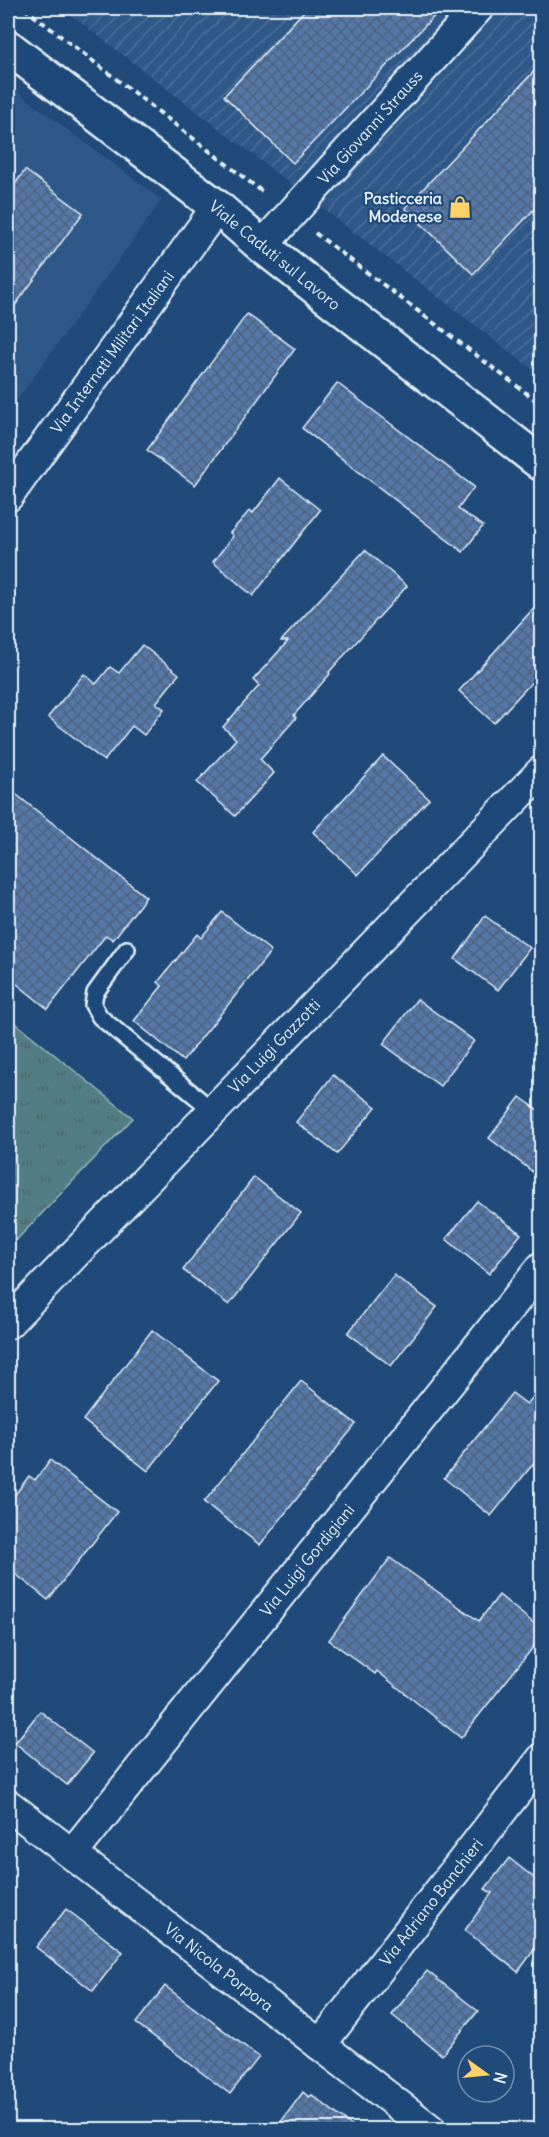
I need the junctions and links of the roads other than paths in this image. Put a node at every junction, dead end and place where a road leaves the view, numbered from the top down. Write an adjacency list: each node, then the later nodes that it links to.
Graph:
1 (478, 8): 4 (street, Via Giovanni Strauss)
2 (8, 47): 3 (street, Viale Caduti sul Lavoro)
3 (217, 207): 4 (street, Viale Caduti sul Lavoro); 6 (street, Via Internati Militari Italiani)
4 (262, 246): 5 (street, Viale Caduti sul Lavoro)
5 (542, 464)
6 (8, 496)
7 (542, 771): 9 (street, Via Luigi Gazzotti)
8 (127, 949): 9 (lane)
9 (212, 1110): 11 (street, Via Luigi Gazzotti)
10 (542, 1267): 14 (street, Via Luigi Gordigiani)
11 (8, 1323)
12 (542, 1759): 15 (street, Via Adriano Banchieri)
13 (8, 1805): 14 (street, Via Nicola Porpora)
14 (72, 1854): 15 (street, Via Nicola Porpora)
15 (320, 2045): 16 (street, Via Nicola Porpora)
16 (431, 2130)

